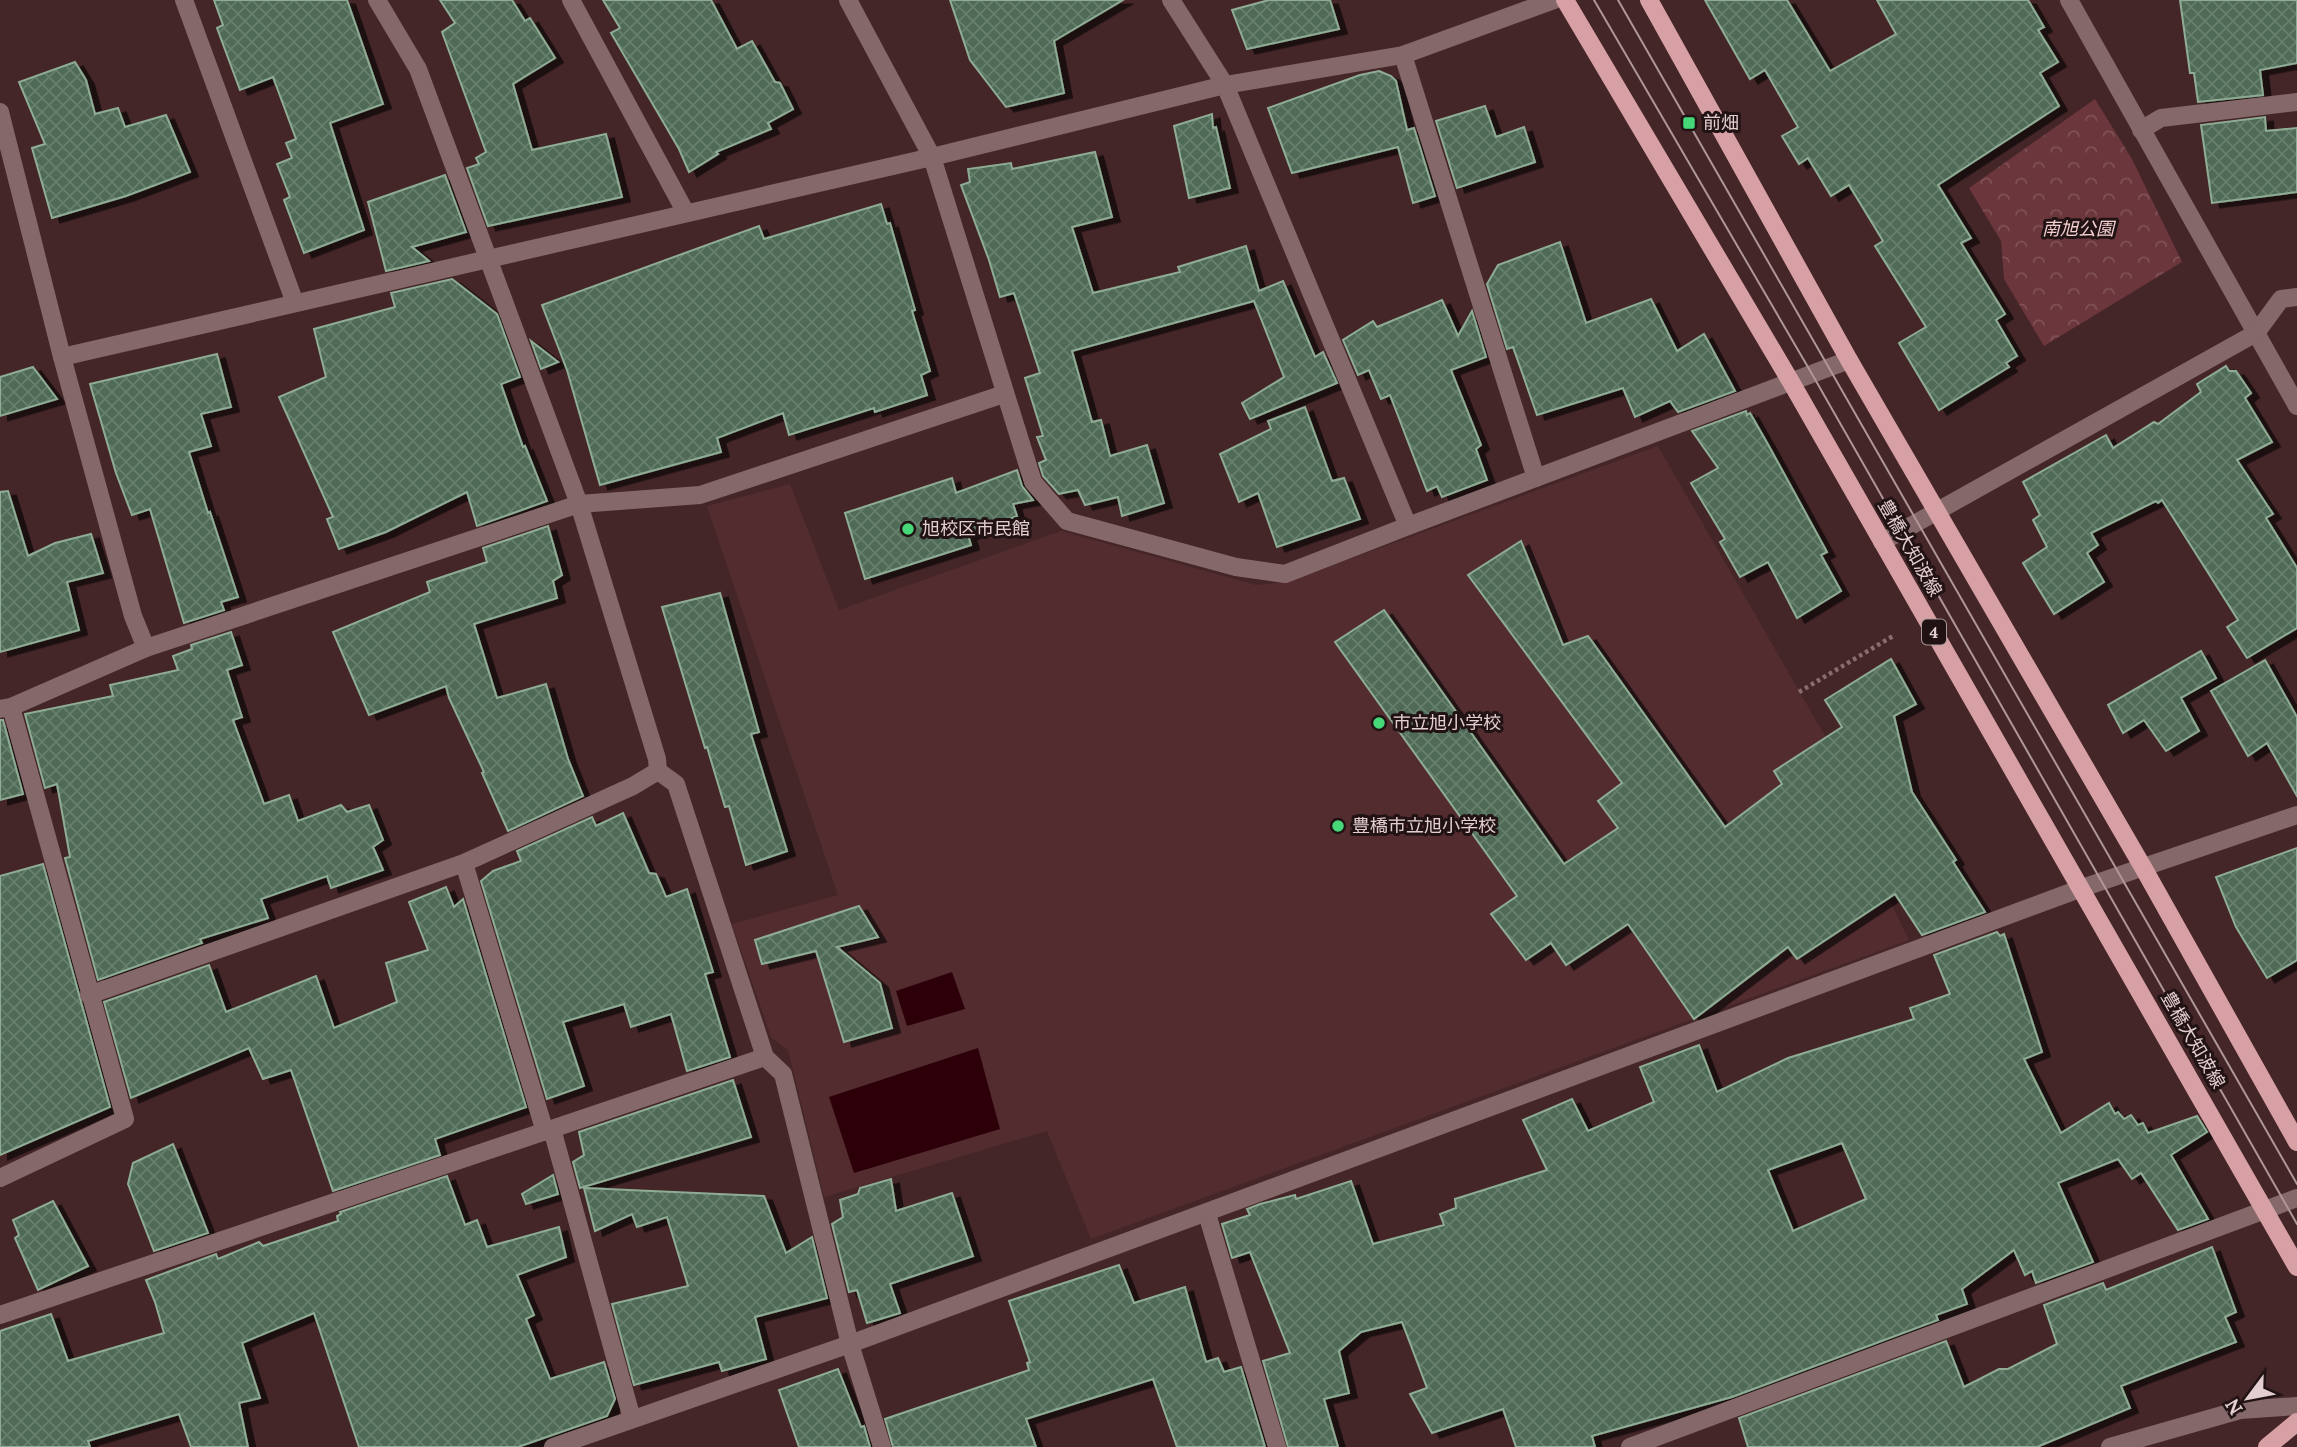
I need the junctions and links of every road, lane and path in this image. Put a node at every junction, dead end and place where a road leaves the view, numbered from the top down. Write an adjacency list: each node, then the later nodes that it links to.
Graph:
1 (184, 0): 19 (street)
2 (377, 0): 17 (street)
3 (571, 0): 16 (street)
4 (848, 0): 15 (street)
5 (1171, 0): 11 (street)
6 (1554, 0): 10 (street)
7 (1565, 0): 23 (main road, 豊橋大知波線 / 4)
8 (1649, 0): 22 (main road)
9 (2069, 0): 14 (street)
10 (1403, 55): 11 (street); 26 (street)
11 (1224, 85): 15 (street); 29 (street)
12 (2297, 102): 14 (street)
13 (0, 112): 21 (street)
14 (2141, 130): 20 (street)
15 (932, 157): 16 (street); 24 (street)
16 (686, 213): 17 (street)
17 (489, 258): 19 (street); 27 (street)
18 (2297, 297): 20 (street)
19 (295, 303): 21 (street)
20 (2256, 333): 25 (street); 28 (street)
21 (62, 357): 32 (street)
22 (1849, 360): 23 (street); 28 (main road)
23 (1791, 382): 26 (street); 30 (main road, 豊橋大知波線 / 4)
24 (1004, 394): 27 (street); 29 (street)
25 (2297, 407)
26 (1536, 478): 29 (street)
27 (579, 504): 32 (street); 35 (street)
28 (1936, 512): 30 (street); 38 (main road)
29 (1408, 526)
30 (1882, 542): 39 (main road, 豊橋大知波線 / 4)
31 (1893, 636): 33 (path)
32 (146, 648): 34 (street)
33 (1799, 692)
34 (5, 708): 40 (street)
35 (658, 771): 37 (street); 41 (street)
36 (2297, 815): 38 (street)
37 (464, 863): 40 (street); 42 (street)
38 (2144, 869): 39 (street); 43 (main road)
39 (2082, 888): 46 (main road, 豊橋大知波線 / 4); 47 (street)
40 (89, 995): 44 (street)
41 (765, 1057): 42 (street); 50 (street)
42 (548, 1130): 49 (street); 52 (street)
43 (2297, 1142)
44 (0, 1178)
45 (2297, 1198): 46 (street)
46 (2266, 1210): 48 (main road, 豊橋大知波線 / 4); 57 (street)
47 (1207, 1214): 50 (street); 56 (street)
48 (2297, 1267)
49 (0, 1315)
50 (850, 1344): 52 (street); 55 (street)
51 (2297, 1406): 58 (street)
52 (632, 1419): 54 (street)
53 (2297, 1422): 59 (main road)
54 (553, 1447)
55 (881, 1447)
56 (1277, 1447)
57 (1630, 1447)
58 (2109, 1447)
59 (2267, 1447)

